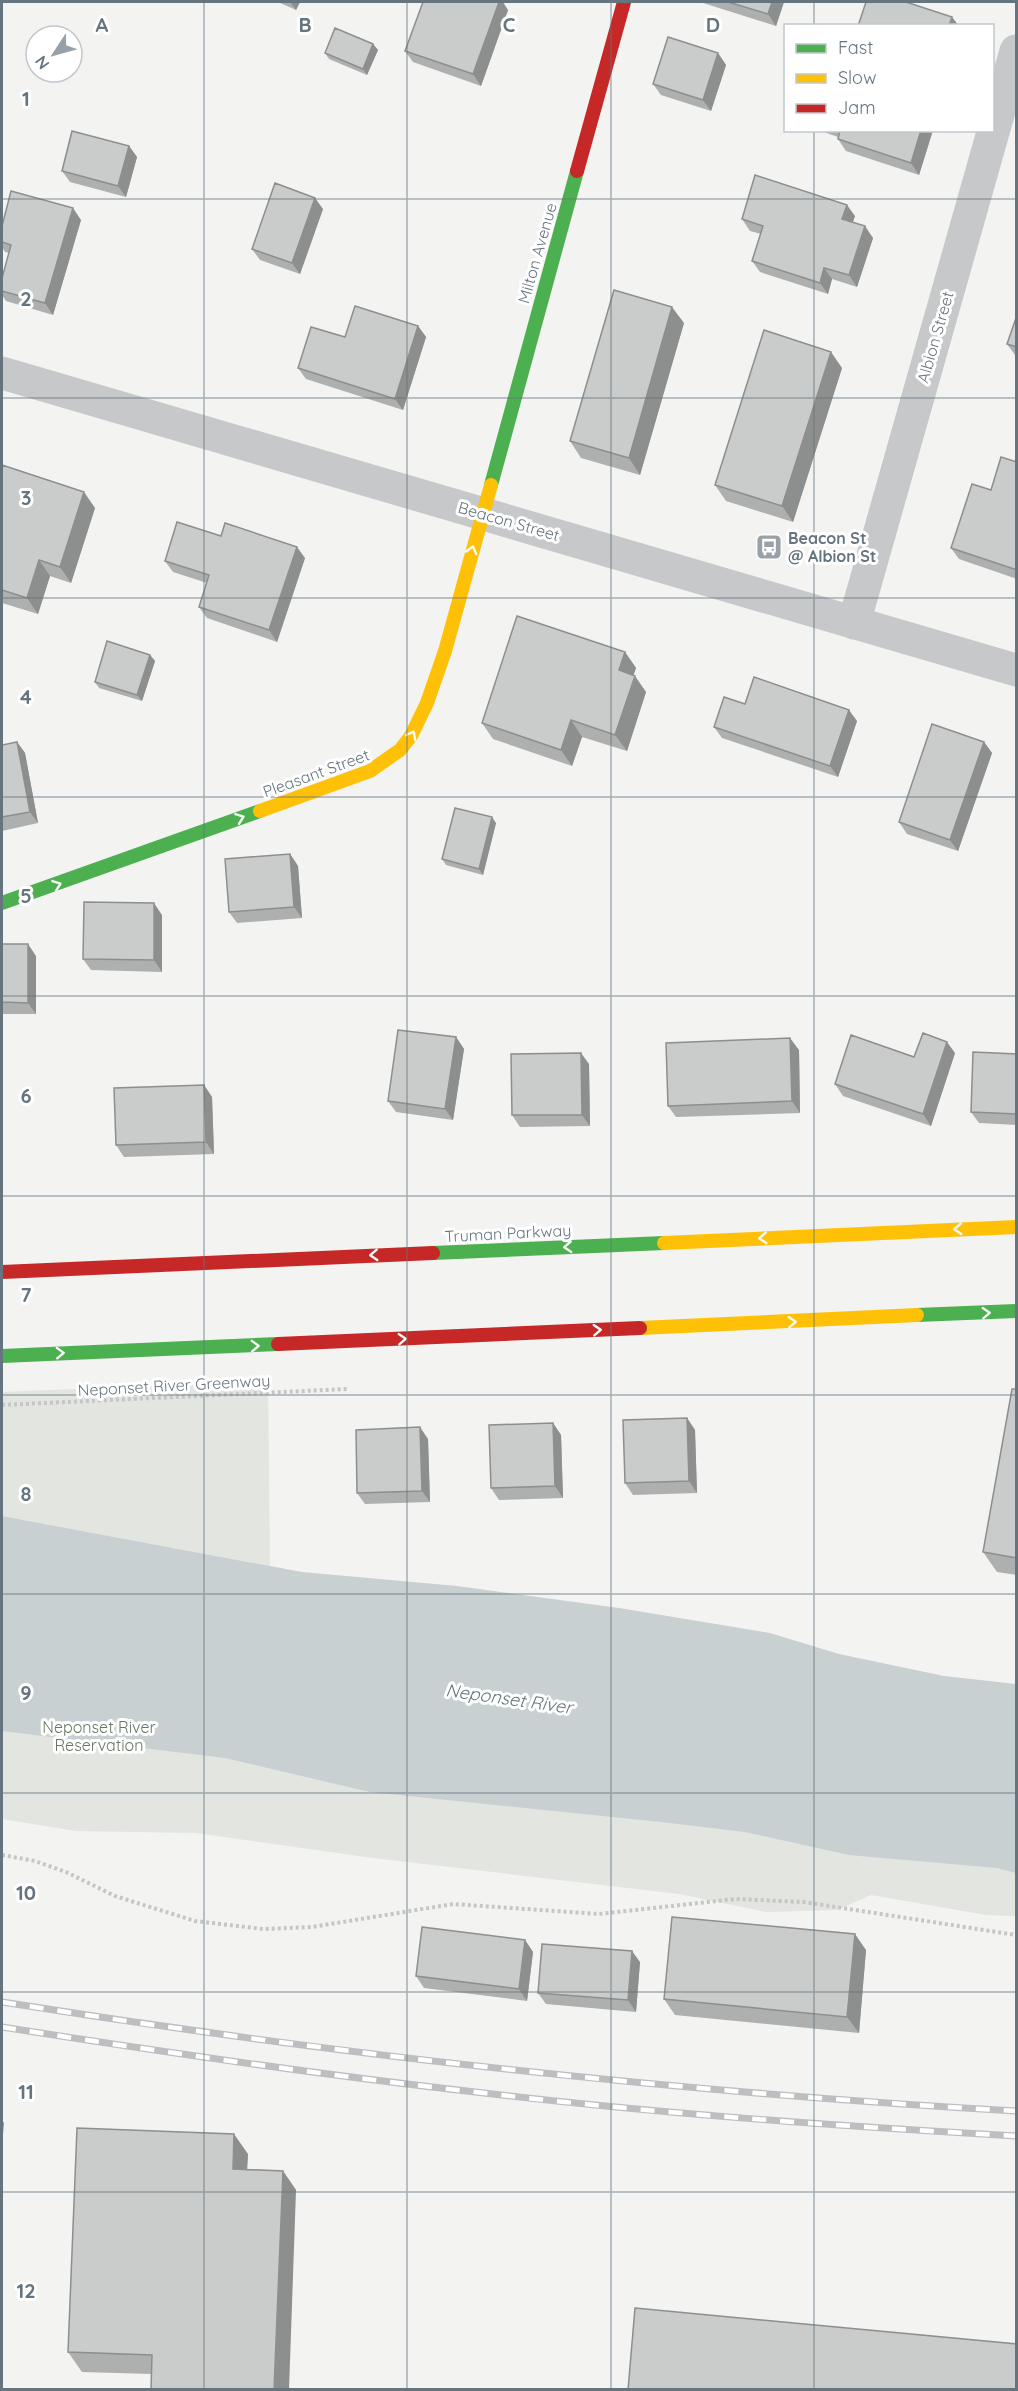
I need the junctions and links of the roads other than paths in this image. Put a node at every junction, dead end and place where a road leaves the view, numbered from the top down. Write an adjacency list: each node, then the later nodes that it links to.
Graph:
1 (624, 2): 6 (main road, Milton Avenue)
2 (1017, 51): 3 (street, Albion Street)
3 (994, 132)
4 (994, 132): 7 (street, Albion Street)
5 (2, 373): 6 (street, Beacon Street)
6 (482, 513): 7 (street, Beacon Street); 9 (main road, Pleasant Street, one-way to 6)
7 (854, 623): 8 (street, Beacon Street)
8 (1017, 670)
9 (2, 903)
10 (1017, 1227): 11 (main road, Truman Parkway, one-way to 11)
11 (2, 1272)
12 (1017, 1311): 13 (main road, one-way to 12)
13 (2, 1356)

